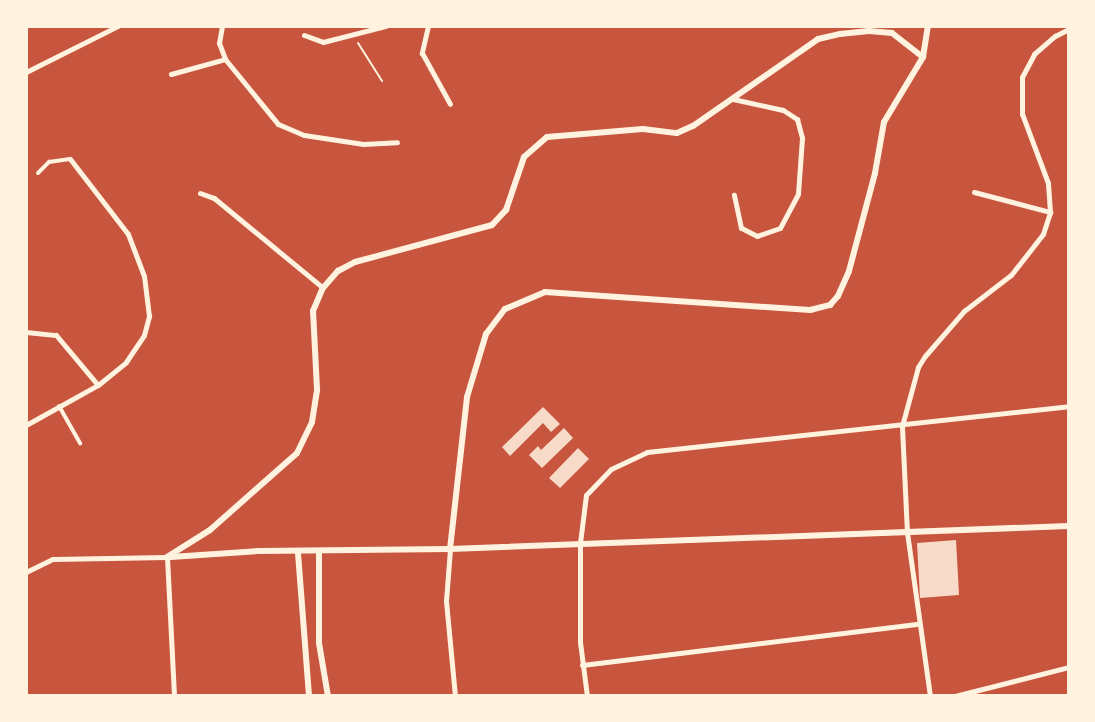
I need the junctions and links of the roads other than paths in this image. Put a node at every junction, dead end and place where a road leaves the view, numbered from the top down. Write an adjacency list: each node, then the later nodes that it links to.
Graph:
1 (118, 26): 10 (street)
2 (222, 26): 9 (street)
3 (386, 26): 7 (street)
4 (428, 26): 13 (street)
5 (928, 26): 8 (street)
6 (1069, 29): 20 (street)
7 (304, 35)
8 (923, 57): 12 (street); 32 (street)
9 (225, 59): 11 (street); 14 (street)
10 (26, 72)
11 (171, 74)
12 (730, 98): 19 (street); 21 (street)
13 (450, 104)
14 (397, 142)
15 (70, 159): 16 (street); 23 (street)
16 (38, 173)
17 (974, 192): 20 (street)
18 (200, 193): 21 (street)
19 (734, 195)
20 (1050, 212): 27 (street)
21 (323, 288): 35 (street)
22 (26, 332): 23 (street)
23 (98, 385): 24 (street)
24 (58, 405): 26 (street); 28 (street)
25 (1069, 406): 27 (street)
26 (26, 425)
27 (902, 426): 30 (street); 31 (street)
28 (80, 443)
29 (1069, 526): 30 (street)
30 (907, 533): 31 (street); 37 (street)
31 (580, 543): 32 (street); 38 (street)
32 (450, 549): 33 (street); 43 (street)
33 (319, 552): 34 (street); 42 (street)
34 (298, 553): 35 (street); 41 (street)
35 (167, 557): 36 (street); 40 (street)
36 (26, 572)
37 (917, 624): 38 (street); 45 (street)
38 (582, 665): 44 (street)
39 (1069, 667): 46 (street)
40 (174, 696)
41 (309, 696)
42 (328, 696)
43 (455, 696)
44 (587, 696)
45 (930, 696)
46 (955, 696)

